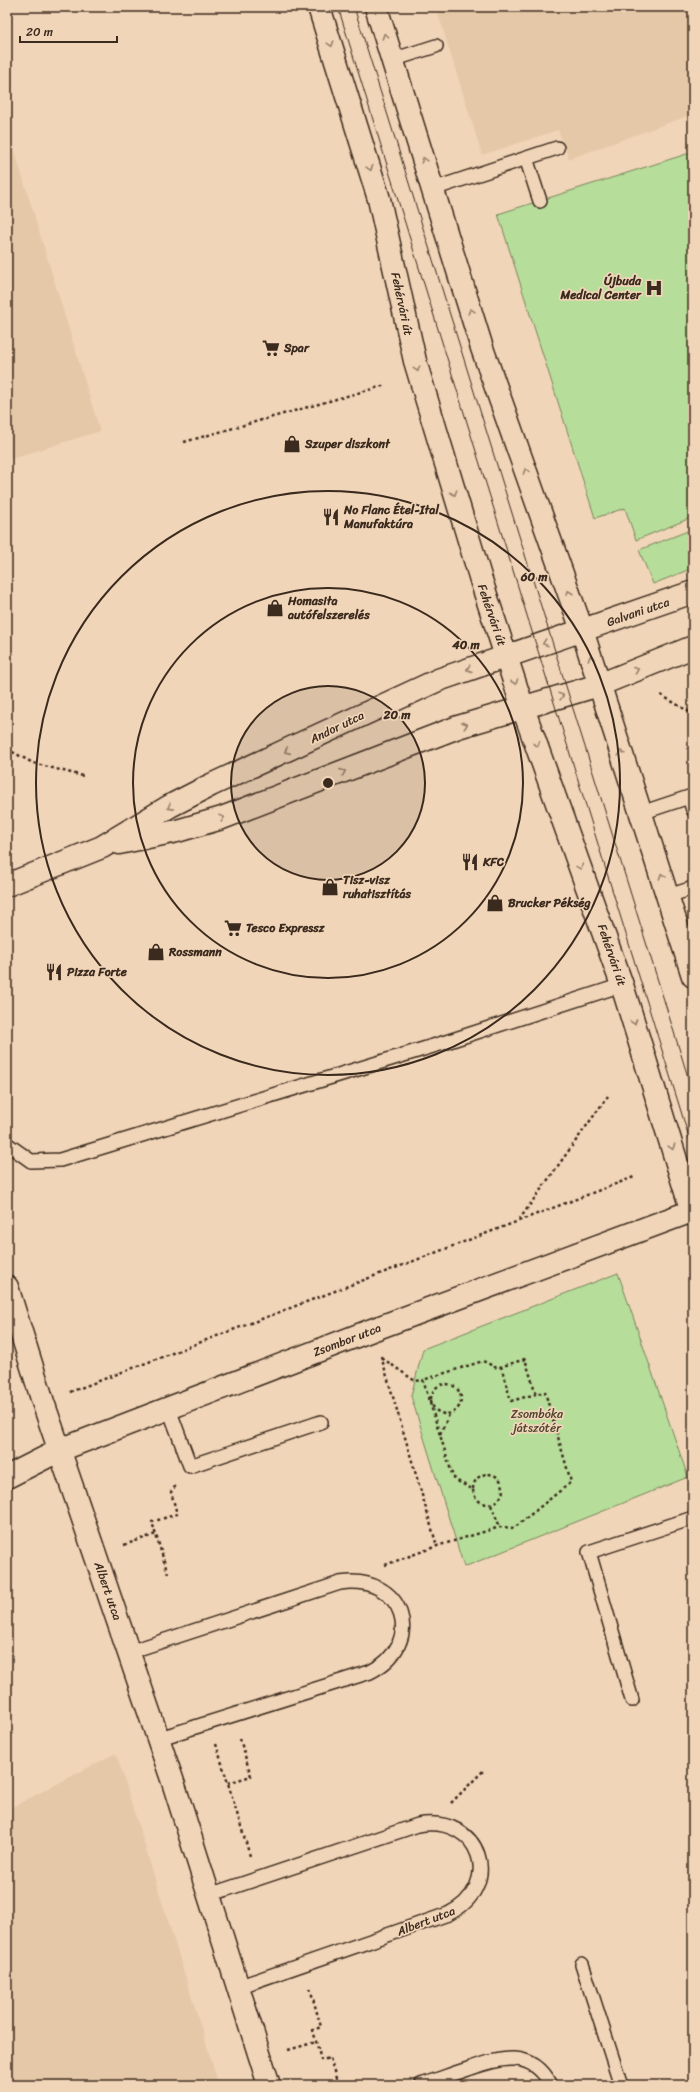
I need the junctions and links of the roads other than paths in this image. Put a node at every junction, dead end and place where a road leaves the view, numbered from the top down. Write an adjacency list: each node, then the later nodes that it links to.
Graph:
1 (319, 7): 12 (street, Fehérvári út, one-way to 12)
2 (376, 7): 4 (street, one-way to 2)
3 (436, 46): 4 (lane)
4 (392, 60): 7 (street, one-way to 4)
5 (557, 148): 6 (lane)
6 (526, 158): 7 (lane); 8 (lane)
7 (433, 189): 10 (street, one-way to 7)
8 (540, 201)
9 (693, 592): 10 (street, Galvani utca)
10 (582, 630): 12 (street, Andor utca, one-way to 12); 13 (street, one-way to 10)
11 (693, 648): 13 (street, one-way to 11)
12 (506, 656): 14 (street, Fehérvári út, one-way to 14); 17 (street, Andor utca, one-way to 17)
13 (599, 685): 14 (street, Andor utca, one-way to 13); 16 (street, one-way to 13)
14 (524, 708): 17 (street, Andor utca, one-way to 14); 23 (street, Fehérvári út, one-way to 23)
15 (693, 810): 16 (lane)
16 (641, 813): 20 (street, one-way to 16)
17 (102, 847): 18 (street, Andor utca)
18 (7, 885)
19 (693, 888): 20 (lane)
20 (668, 896): 21 (street)
21 (690, 952): 22 (street)
22 (693, 976)
23 (622, 985): 24 (lane); 25 (street, Fehérvári út, one-way to 25)
24 (7, 1144)
25 (692, 1213): 27 (street, Zsombor utca)
26 (7, 1287): 29 (street, Albert utca)
27 (169, 1409): 28 (lane); 29 (street, Zsombor utca)
28 (321, 1422)
29 (60, 1450): 30 (street, Zsombor utca); 32 (street, Albert utca)
30 (7, 1477)
31 (693, 1518): 33 (lane)
32 (128, 1652): 34 (street, Albert utca); 34 (lane)
33 (632, 1700)
34 (157, 1739): 35 (street, Albert utca)
35 (209, 1895): 37 (street, Albert utca); 37 (lane, Albert utca)
36 (582, 1964): 41 (lane)
37 (238, 1987): 38 (street, Albert utca)
38 (270, 2085)
39 (421, 2085): 40 (lane)
40 (551, 2085)
41 (621, 2085)

